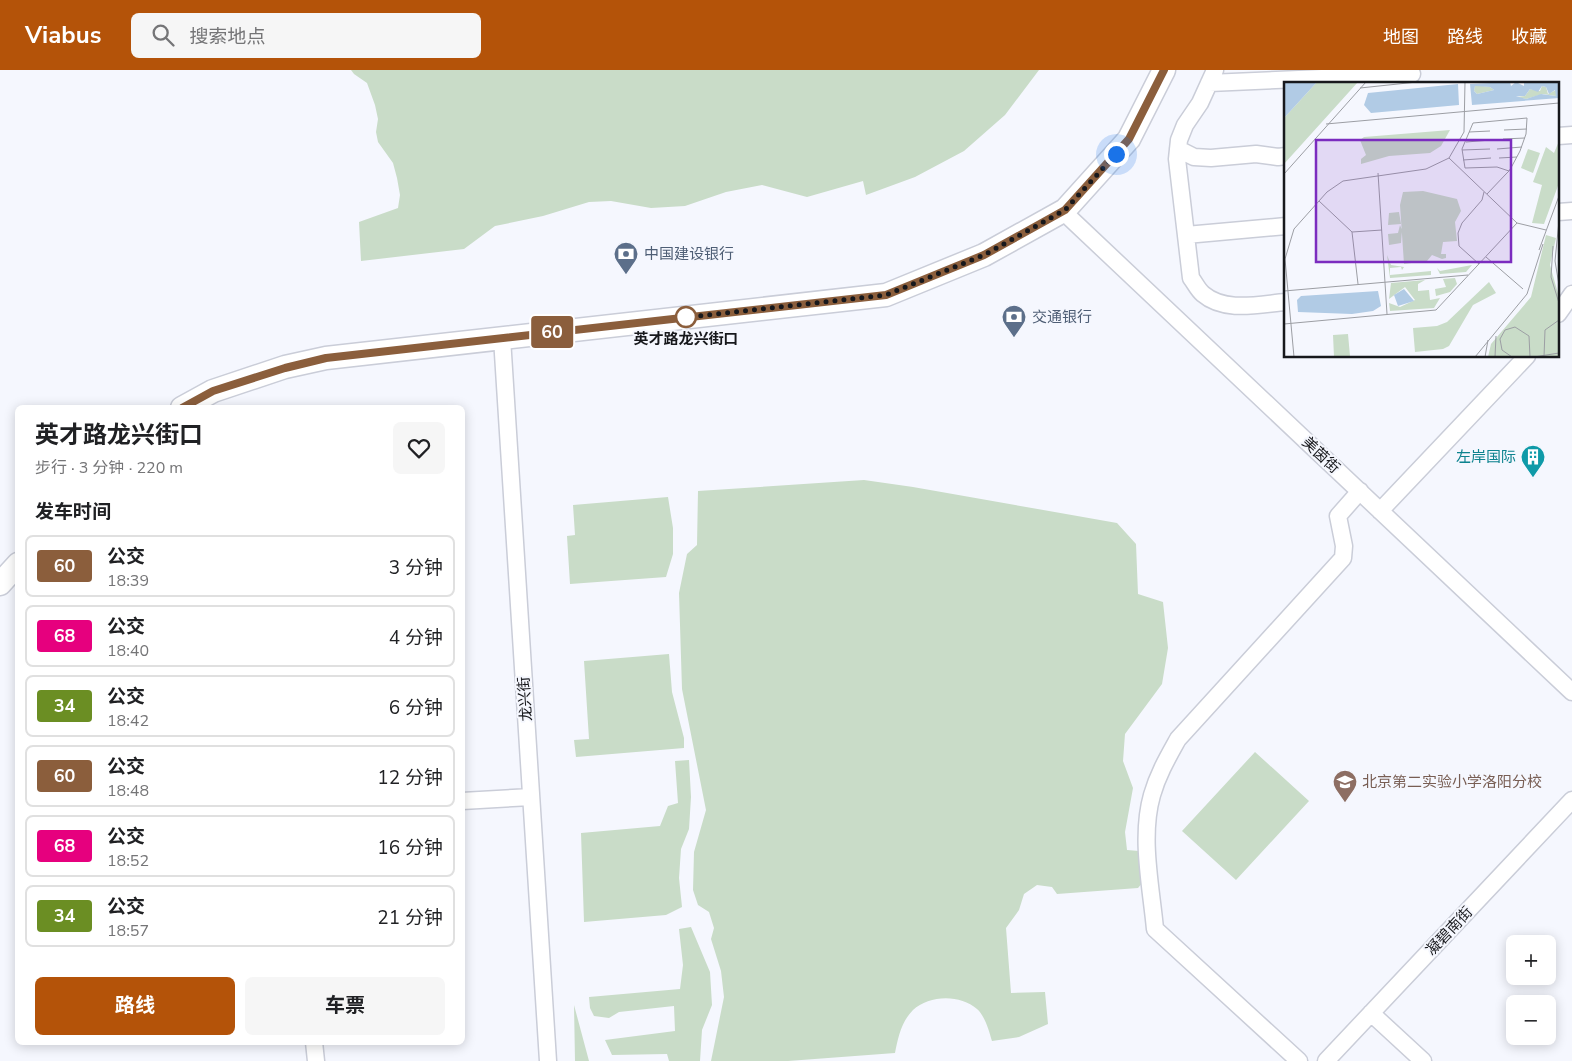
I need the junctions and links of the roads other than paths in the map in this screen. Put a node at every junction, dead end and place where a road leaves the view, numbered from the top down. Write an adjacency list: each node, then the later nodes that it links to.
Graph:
1 (1164, 70): 13 (main road)
2 (1175, 70): 7 (main road)
3 (1412, 74): 4 (street)
4 (1212, 76): 5 (street)
5 (1178, 149): 6 (street); 9 (street)
6 (1284, 156)
7 (1070, 218): 13 (main road); 17 (street, 美茵街)
8 (1284, 226): 9 (street)
9 (1186, 235): 11 (street)
10 (1572, 294): 12 (street)
11 (1284, 302)
12 (1560, 311)
13 (502, 342): 15 (main road); 16 (main road); 24 (street, 龙兴街)
14 (1525, 358): 18 (street)
15 (187, 405)
16 (209, 405)
17 (1360, 492): 18 (street, 美茵街); 31 (street)
18 (1380, 511): 23 (street, 美茵街)
19 (15, 553): 21 (main road)
20 (15, 567): 22 (main road)
21 (0, 568)
22 (0, 584)
23 (1572, 692)
24 (531, 797): 26 (street); 30 (street, 龙兴街)
25 (1572, 800): 27 (street, 凝碧南街)
26 (465, 802)
27 (1371, 1013): 32 (street, 凝碧南街); 33 (street)
28 (314, 1045): 29 (street)
29 (316, 1061)
30 (548, 1061)
31 (1299, 1061)
32 (1326, 1061)
33 (1424, 1061)

